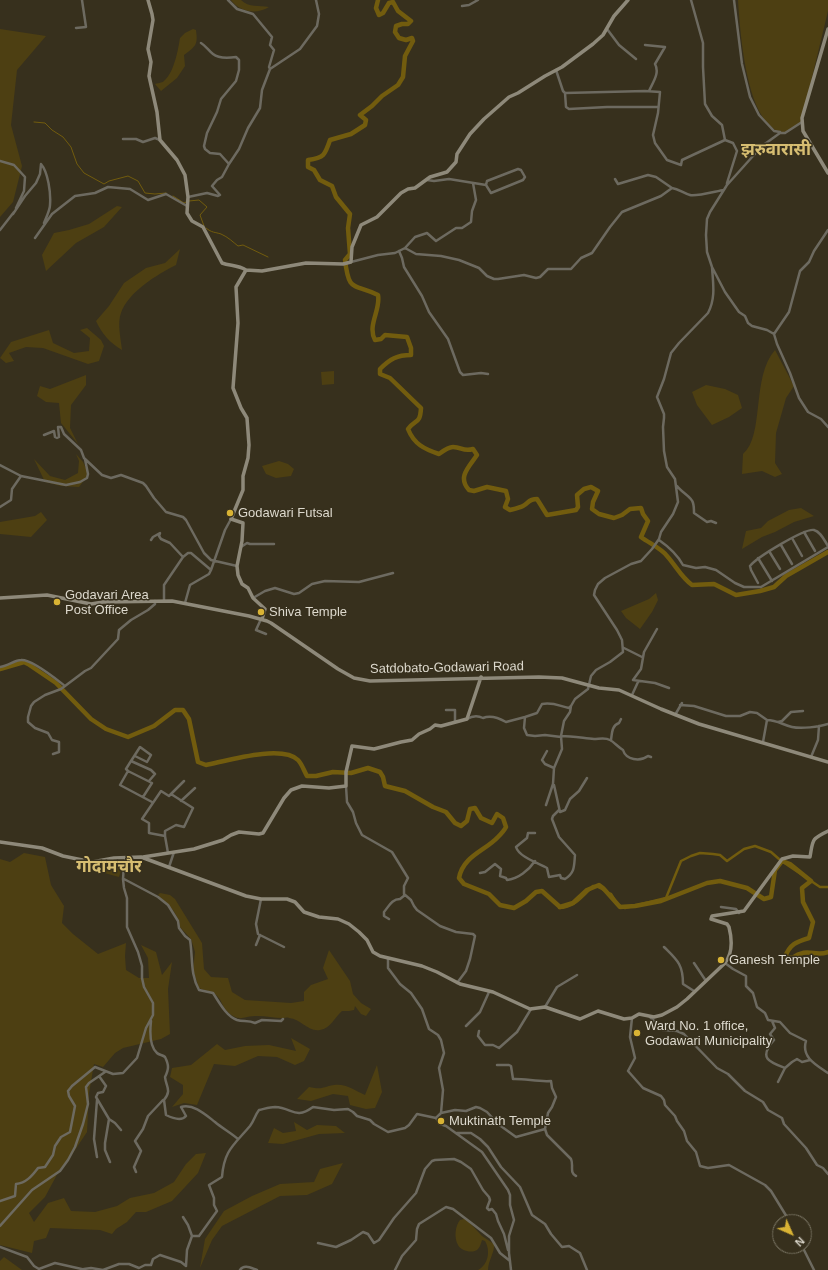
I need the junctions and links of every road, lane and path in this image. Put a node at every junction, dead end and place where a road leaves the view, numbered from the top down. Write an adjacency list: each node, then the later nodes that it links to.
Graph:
1 (82, 0): 10 (street)
2 (148, 0): 24 (street)
3 (228, 0): 16 (street)
4 (316, 0): 16 (street)
5 (478, 0): 9 (street)
6 (628, 0): 11 (street)
7 (691, 0): 25 (street)
8 (734, 0): 22 (street)
9 (462, 6)
10 (76, 28)
11 (607, 29): 15 (street); 17 (street)
12 (828, 29): 21 (street)
13 (200, 44): 27 (street)
14 (645, 45): 18 (street)
15 (636, 59)
16 (270, 69): 27 (street)
17 (556, 70): 19 (street); 29 (street)
18 (649, 91): 19 (street); 20 (street)
19 (565, 93): 20 (street)
20 (658, 107): 25 (street)
21 (802, 122): 22 (street); 28 (street)
22 (780, 133): 33 (street)
23 (123, 139): 24 (street)
24 (160, 140): 36 (street)
25 (726, 140): 33 (street)
26 (0, 161): 37 (street)
27 (229, 164): 36 (street)
28 (828, 174)
29 (426, 180): 31 (street); 44 (street)
30 (614, 180): 34 (street)
31 (472, 183): 32 (street); 42 (street)
32 (486, 185): 32 (street)
33 (727, 185): 35 (street)
34 (672, 188): 35 (street); 42 (street)
35 (724, 190): 45 (street)
36 (188, 202): 38 (street); 46 (street)
37 (13, 214): 38 (street); 39 (street)
38 (44, 226): 41 (street)
39 (0, 230)
40 (828, 230): 47 (street)
41 (35, 238)
42 (405, 248): 43 (street)
43 (399, 252): 44 (street); 48 (street)
44 (349, 262): 46 (street)
45 (712, 267): 47 (street); 54 (street)
46 (246, 270): 56 (street)
47 (774, 334): 49 (street)
48 (488, 374)
49 (828, 427)
50 (44, 435): 51 (street)
51 (84, 458): 53 (street); 71 (street)
52 (0, 465): 53 (street)
53 (21, 476): 55 (street)
54 (675, 483): 57 (street); 61 (street)
55 (0, 508)
56 (231, 519): 64 (street); 71 (street)
57 (716, 523)
58 (804, 532): 59 (street); 65 (street); 67 (street)
59 (792, 538): 63 (street); 68 (street)
60 (151, 540): 69 (street)
61 (659, 540): 77 (street); 87 (street)
62 (274, 544): 64 (street)
63 (780, 545): 66 (street); 72 (street)
64 (240, 547): 73 (street)
65 (828, 547): 77 (street)
66 (769, 551): 70 (street); 74 (street)
67 (814, 551)
68 (802, 556)
69 (183, 557): 75 (street); 82 (street)
70 (758, 558): 77 (street); 78 (street)
71 (215, 561): 73 (street); 75 (street)
72 (792, 564)
73 (237, 566): 80 (street)
74 (780, 569)
75 (211, 570): 83 (street)
76 (393, 573): 80 (street)
77 (772, 581)
78 (758, 583)
79 (0, 598): 81 (street, Satdobato-Godawari Road)
80 (253, 598): 84 (street)
81 (155, 601): 82 (street, Satdobato-Godawari Road); 92 (street)
82 (164, 601): 83 (street, Satdobato-Godawari Road)
83 (184, 604): 84 (street, Satdobato-Godawari Road)
84 (261, 619): 86 (street); 90 (street, Satdobato-Godawari Road)
85 (657, 628): 88 (street)
86 (266, 634)
87 (624, 648): 88 (street); 93 (street)
88 (642, 657): 91 (street)
89 (0, 667): 92 (street)
90 (481, 677): 93 (street, Satdobato-Godawari Road); 101 (street)
91 (638, 682): 94 (street); 95 (street)
92 (65, 686): 114 (street)
93 (589, 686): 95 (street, Satdobato-Godawari Road); 96 (street)
94 (669, 688)
95 (632, 695): 99 (street, Satdobato-Godawari Road)
96 (571, 706): 100 (street); 108 (street)
97 (446, 710): 105 (street)
98 (803, 711): 104 (street)
99 (675, 715): 103 (street); 112 (street, Satdobato-Godawari Road)
100 (525, 717): 101 (street); 108 (street)
101 (467, 719): 105 (street)
102 (621, 719): 110 (street)
103 (767, 720): 104 (street); 112 (street)
104 (778, 722): 107 (street)
105 (455, 723): 126 (street)
106 (828, 724): 107 (street)
107 (819, 726): 117 (street)
108 (561, 736): 109 (street); 120 (street)
109 (605, 738): 110 (street); 111 (street)
110 (611, 740): 116 (street)
111 (602, 742)
112 (763, 742): 117 (street, Satdobato-Godawari Road)
113 (547, 751): 120 (street)
114 (53, 754)
115 (135, 756): 115 (street); 118 (street)
116 (651, 757)
117 (810, 757): 119 (street, Satdobato-Godawari Road)
118 (131, 760): 121 (street); 123 (street)
119 (828, 762)
120 (554, 768): 125 (street)
121 (128, 771): 123 (street); 129 (street)
122 (586, 778): 133 (street)
123 (149, 781): 129 (street)
124 (184, 781): 128 (street)
125 (553, 784): 132 (street); 133 (street)
126 (346, 785): 138 (street); 146 (street)
127 (195, 788): 130 (street)
128 (171, 794): 130 (street); 131 (street)
129 (143, 797): 131 (street)
130 (181, 801): 136 (street)
131 (152, 802): 136 (street)
132 (546, 805)
133 (559, 810): 142 (street)
134 (828, 831): 149 (street)
135 (535, 833): 142 (street)
136 (165, 836): 139 (street)
137 (0, 842): 140 (street)
138 (174, 852): 139 (street); 143 (street)
139 (168, 853): 141 (street)
140 (126, 857): 141 (street); 145 (street)
141 (141, 857): 143 (street)
142 (535, 861): 144 (street)
143 (169, 868): 147 (street)
144 (480, 872)
145 (123, 879): 167 (street); 168 (street)
146 (405, 895): 150 (street); 160 (street)
147 (261, 899): 151 (street); 155 (street)
148 (721, 907): 149 (street)
149 (739, 912): 157 (street)
150 (389, 919)
151 (260, 935): 152 (street); 153 (street)
152 (256, 945)
153 (284, 946)
154 (664, 947): 162 (street)
155 (388, 959): 160 (street); 181 (street)
156 (694, 963): 159 (street)
157 (725, 963): 159 (street); 169 (street)
158 (577, 975): 163 (street)
159 (706, 981): 162 (street)
160 (456, 983): 161 (street)
161 (489, 992): 164 (street); 170 (street)
162 (694, 992): 165 (street)
163 (544, 1007): 164 (street); 166 (street)
164 (532, 1009): 171 (street)
165 (649, 1016): 166 (street); 191 (street)
166 (632, 1018): 194 (street)
167 (283, 1019)
168 (151, 1021): 175 (street); 180 (street)
169 (772, 1021): 172 (street); 174 (street)
170 (466, 1026)
171 (479, 1031)
172 (810, 1060): 174 (street); 176 (street)
173 (497, 1065): 184 (street)
174 (785, 1068): 178 (street)
175 (105, 1071): 177 (street); 193 (street)
176 (828, 1073)
177 (99, 1076): 179 (street); 196 (street)
178 (778, 1082)
179 (97, 1100): 183 (street); 188 (street)
180 (164, 1100): 187 (street); 190 (street)
181 (441, 1113): 182 (street); 184 (street)
182 (436, 1118): 186 (street); 187 (street)
183 (109, 1119): 185 (street); 189 (street)
184 (545, 1128): 192 (street)
185 (120, 1130)
186 (456, 1133): 200 (street); 208 (street)
187 (238, 1139): 197 (street)
188 (97, 1157)
189 (110, 1162)
190 (136, 1172)
191 (828, 1174)
192 (576, 1176)
193 (0, 1201)
194 (785, 1214)
195 (183, 1217): 197 (street)
196 (0, 1226)
197 (192, 1236): 203 (street)
198 (318, 1243): 200 (street)
199 (0, 1246): 203 (street)
200 (509, 1253): 202 (street)
201 (806, 1254): 209 (street)
202 (510, 1261): 206 (street); 207 (street)
203 (86, 1270)
204 (240, 1270): 205 (street)
205 (257, 1270)
206 (395, 1270)
207 (511, 1270)
208 (587, 1270)
209 (814, 1270)

